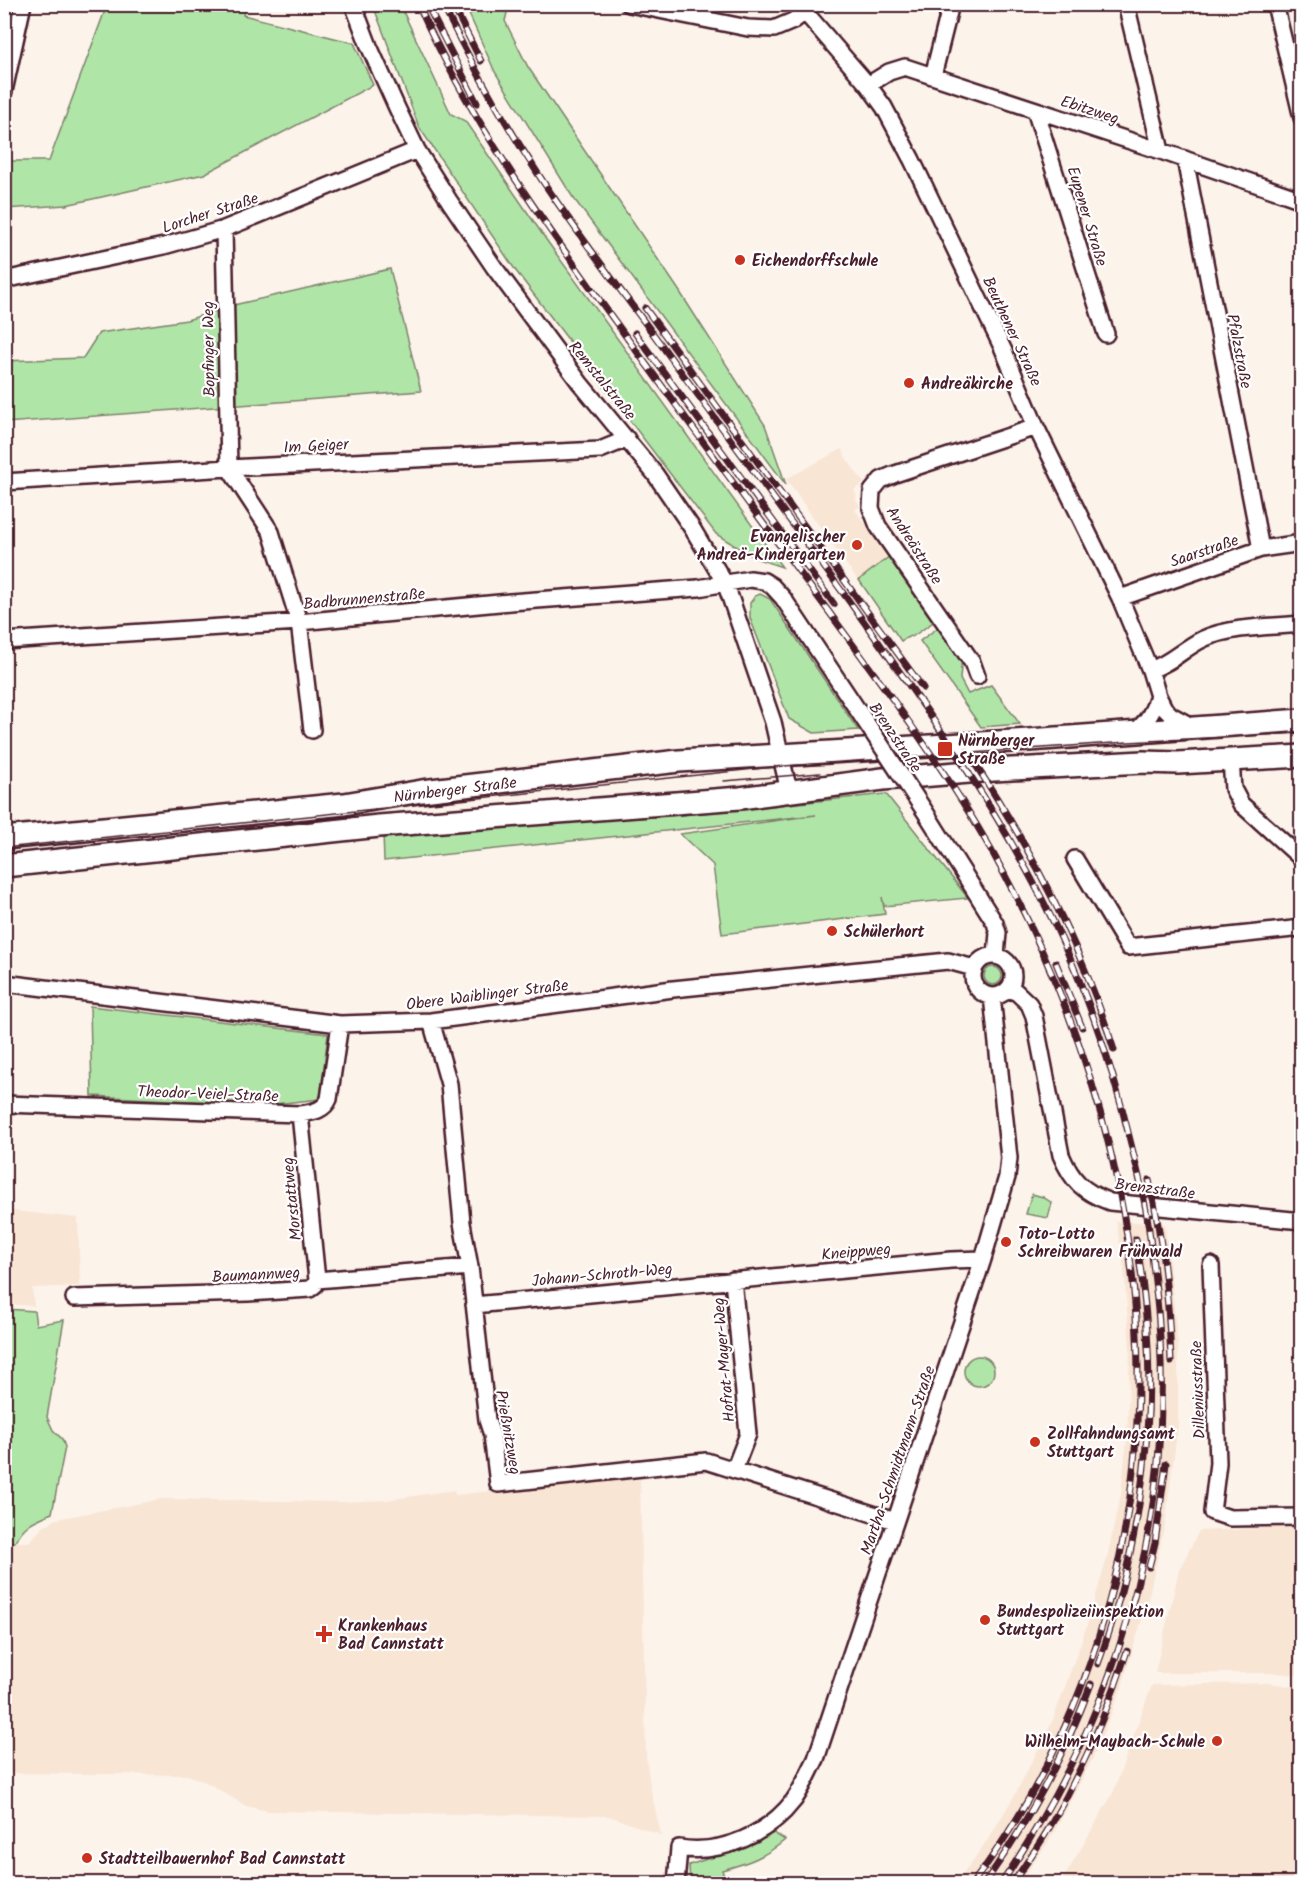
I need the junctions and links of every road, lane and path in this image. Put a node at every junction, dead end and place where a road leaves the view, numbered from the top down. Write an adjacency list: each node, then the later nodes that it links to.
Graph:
1 (23, 4): 10 (street)
2 (353, 4): 13 (street, Remstalstraße)
3 (629, 4): 7 (street)
4 (951, 4): 8 (street)
5 (1126, 4): 14 (street)
6 (1275, 4): 12 (street)
7 (802, 8): 9 (street, Beuthener Straße)
8 (933, 76): 9 (street, Ebitzweg); 11 (street, Ebitzweg)
9 (868, 85): 20 (street, Beuthener Straße)
10 (4, 91)
11 (1035, 110): 14 (street, Ebitzweg); 19 (street, Eupener Straße)
12 (1302, 118)
13 (417, 150): 17 (street, Lorcher Straße); 21 (street, Remstalstraße)
14 (1161, 151): 15 (street, Ebitzweg)
15 (1185, 159): 16 (street, Ebitzweg); 25 (street, Pfalzstraße)
16 (1302, 200)
17 (224, 229): 18 (street, Lorcher Straße); 22 (street, Bopfinger Weg)
18 (4, 280)
19 (1106, 334)
20 (1036, 427): 27 (street, Beuthener Straße); 32 (street, Andreästraße)
21 (627, 440): 22 (street, Im Geiger); 26 (street, Remstalstraße)
22 (229, 468): 23 (street, Im Geiger); 28 (street)
23 (4, 482)
24 (1302, 543): 25 (street, Saarstraße)
25 (1261, 549): 27 (street, Saarstraße)
26 (726, 585): 28 (street, Badbrunnenstraße); 38 (street, Remstalstraße); 47 (street, Brenzstraße, bridge)
27 (1120, 598): 31 (street, Beuthener Straße)
28 (299, 622): 30 (street, Badbrunnenstraße); 36 (street)
29 (1302, 624): 31 (street)
30 (4, 641)
31 (1150, 670): 33 (street, Beuthener Straße)
32 (976, 676)
33 (1158, 696): 35 (street, Beuthener Straße); 37 (street)
34 (1302, 720): 35 (main road, Nürnberger Straße)
35 (1193, 727): 37 (main road, Nürnberger Straße)
36 (312, 730)
37 (1136, 731): 38 (main road, Nürnberger Straße)
38 (781, 754): 41 (street, Remstalstraße); 42 (main road, Nürnberger Straße)
39 (1302, 756): 40 (main road, Nürnberger Straße)
40 (1231, 760): 41 (main road, Nürnberger Straße); 44 (street)
41 (789, 791): 45 (main road, Nürnberger Straße)
42 (4, 838)
43 (1075, 859): 46 (street)
44 (1302, 859)
45 (4, 866)
46 (1302, 928)
47 (996, 955): 48 (street); 50 (street)
48 (974, 968): 51 (street); 52 (street, Obere Waiblinger Straße)
49 (4, 982): 53 (street, Obere Waiblinger Straße)
50 (1011, 987): 51 (street); 56 (street, Brenzstraße)
51 (992, 996): 57 (street, Martha-Schmidtmann-Straße)
52 (431, 1021): 53 (street, Obere Waiblinger Straße); 59 (street, Prießnitzweg)
53 (340, 1024): 55 (street, Theodor-Veiel-Straße)
54 (4, 1104): 55 (street, Theodor-Veiel-Straße)
55 (300, 1114): 60 (street, Morstattweg)
56 (1302, 1221)
57 (983, 1259): 61 (street, Kneippweg); 66 (street, Martha-Schmidtmann-Straße)
58 (1211, 1265): 65 (street, Dilleniusstraße)
59 (470, 1266): 60 (street, Baumannweg); 63 (street, Prießnitzweg)
60 (316, 1280): 62 (street, Baumannweg)
61 (733, 1280): 63 (street, Johann-Schroth-Weg); 64 (street, Hofrat-Mayer-Weg)
62 (74, 1298)
63 (474, 1305): 64 (street, Prießnitzweg)
64 (734, 1470): 66 (street, Prießnitzweg)
65 (1302, 1517)
66 (895, 1521): 67 (street, Martha-Schmidtmann-Straße)
67 (676, 1884)

